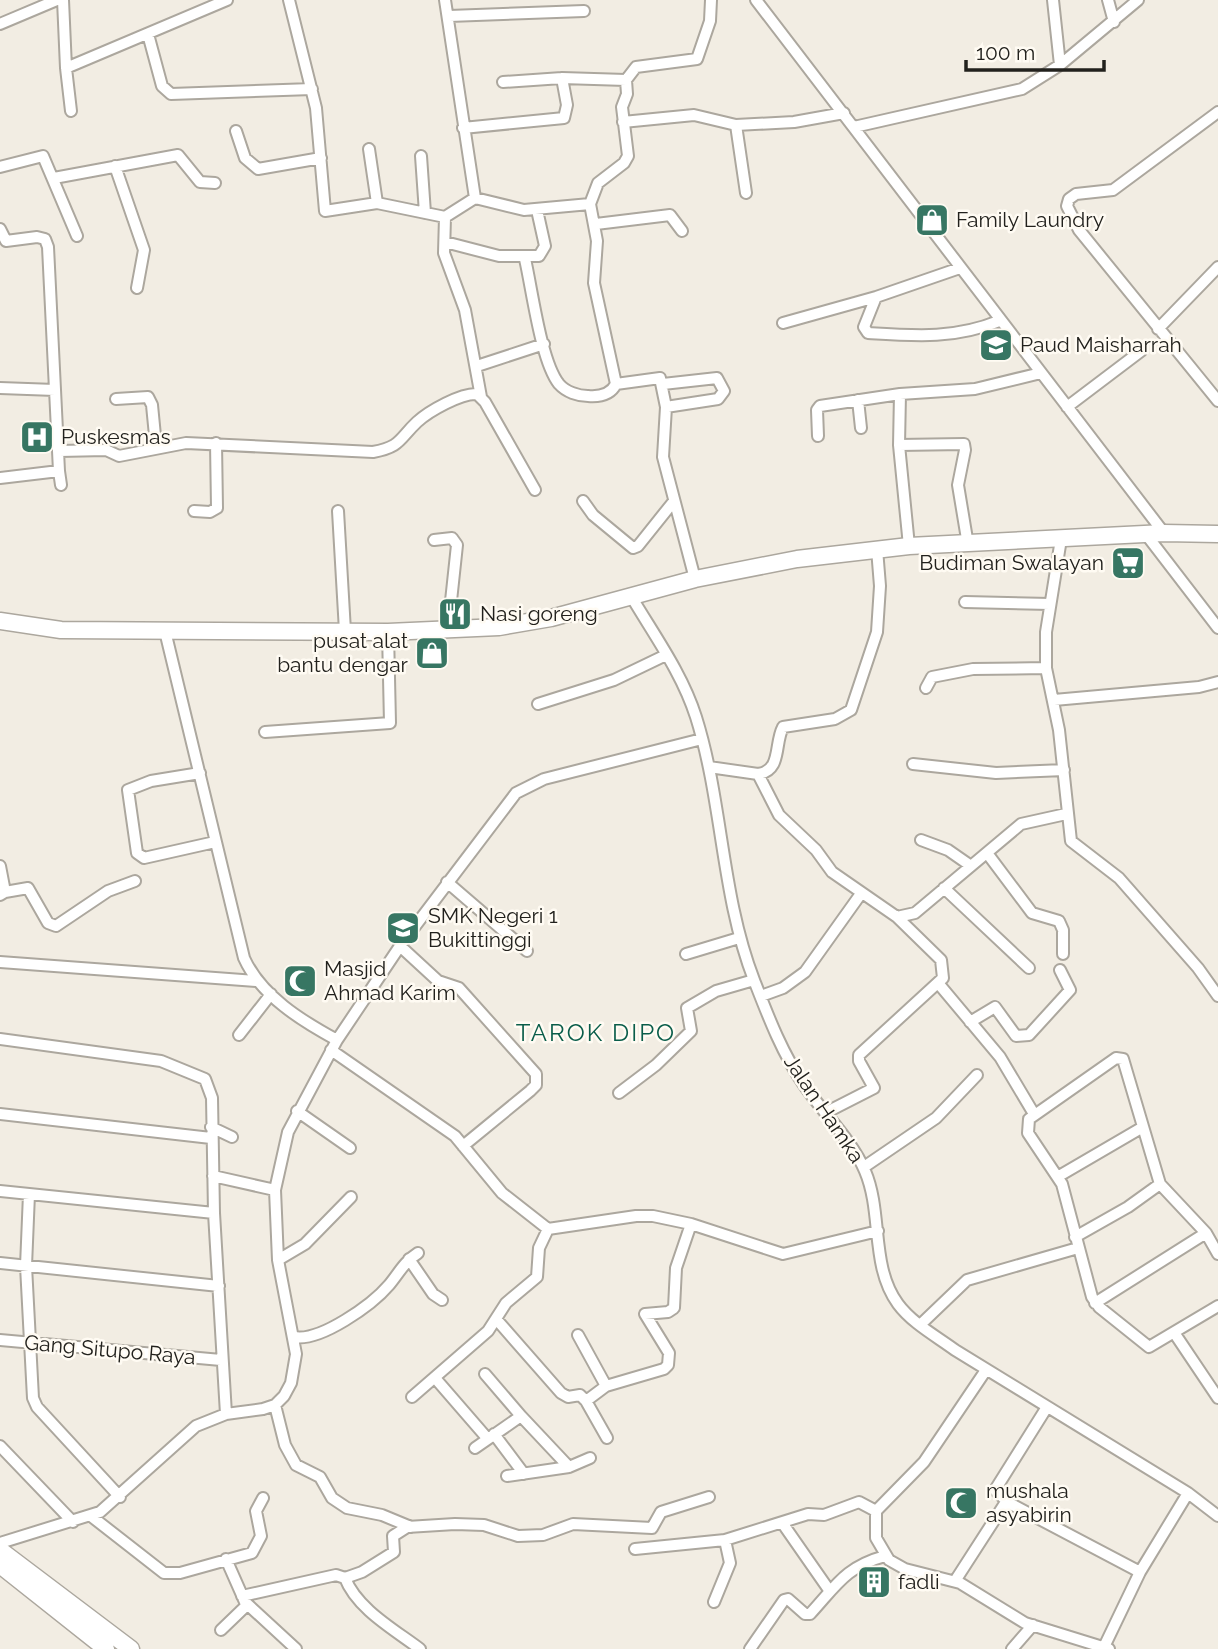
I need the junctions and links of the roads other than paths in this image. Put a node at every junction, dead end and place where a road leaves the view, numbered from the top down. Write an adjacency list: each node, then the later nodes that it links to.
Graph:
1 (57, 0): 14 (street)
2 (63, 0): 17 (street)
3 (227, 0): 15 (street)
4 (289, 0): 21 (street)
5 (445, 0): 12 (street)
6 (712, 0): 19 (street)
7 (757, 0): 24 (street)
8 (1053, 0): 16 (street)
9 (1108, 0): 13 (street)
10 (1138, 0): 13 (street)
11 (584, 11): 12 (street)
12 (449, 16): 28 (street)
13 (1114, 22): 16 (street)
14 (0, 24)
15 (148, 34): 17 (street); 21 (street)
16 (1060, 65): 27 (street)
17 (66, 68): 22 (street)
18 (562, 78): 19 (street); 20 (street); 28 (street)
19 (626, 80): 25 (street)
20 (503, 82)
21 (312, 89): 32 (street)
22 (71, 111)
23 (1218, 111): 56 (street)
24 (844, 113): 26 (street); 27 (street)
25 (623, 122): 26 (street); 40 (street)
26 (736, 125): 37 (street)
27 (853, 127): 51 (street)
28 (463, 128): 38 (street)
29 (236, 131): 32 (street)
30 (369, 149): 39 (street)
31 (421, 156): 42 (street)
32 (321, 158): 39 (street)
33 (115, 166): 35 (street); 36 (street); 52 (street)
34 (0, 167): 35 (street)
35 (54, 178): 47 (street)
36 (215, 183)
37 (746, 193)
38 (475, 198): 41 (street); 43 (street)
39 (377, 203): 42 (street)
40 (590, 204): 41 (street); 44 (street)
41 (537, 210): 49 (street)
42 (425, 213): 43 (street)
43 (445, 217): 48 (street)
44 (596, 224): 46 (street); 61 (street)
45 (0, 229): 64 (street)
46 (682, 230)
47 (77, 236)
48 (445, 242): 49 (street); 59 (street)
49 (526, 258): 57 (street)
50 (1218, 267): 56 (street)
51 (960, 268): 53 (street); 54 (street)
52 (137, 288)
53 (876, 297): 54 (street); 55 (street)
54 (999, 321): 60 (street)
55 (783, 323)
56 (1158, 329): 69 (street)
57 (544, 344): 59 (street); 61 (street)
58 (1141, 351): 71 (street)
59 (477, 366): 66 (street)
60 (1041, 373): 65 (street); 71 (street)
61 (616, 384): 62 (street)
62 (663, 384): 70 (street); 70 (street)
63 (0, 388): 64 (street)
64 (55, 390): 77 (street)
65 (900, 394): 68 (street); 75 (street)
66 (481, 397): 74 (street); 81 (street)
67 (116, 399): 76 (street)
68 (858, 400): 72 (street); 73 (street)
69 (1218, 401)
70 (666, 407): 83 (street)
71 (1067, 407): 87 (street)
72 (861, 428)
73 (818, 436)
74 (216, 443): 76 (street); 84 (street)
75 (899, 445): 91 (street); 92 (street)
76 (156, 446): 77 (street)
77 (59, 450): 78 (street)
78 (59, 471): 79 (street); 80 (street)
79 (0, 478)
80 (61, 485)
81 (535, 490)
82 (583, 501): 83 (street)
83 (674, 501): 94 (street)
84 (194, 511)
85 (338, 511): 102 (street)
86 (1144, 533): 87 (highway); 89 (highway); 99 (street)
87 (1164, 533): 88 (highway)
88 (1218, 534)
89 (1061, 539): 91 (highway); 97 (street)
90 (434, 540): 100 (street)
91 (968, 545): 92 (highway)
92 (909, 547): 93 (highway)
93 (877, 549): 94 (highway); 116 (street)
94 (695, 579): 95 (highway)
95 (631, 596): 100 (highway); 104 (street, Jalan Hamka)
96 (965, 602): 97 (street)
97 (1050, 604): 105 (street)
98 (0, 621): 101 (highway)
99 (1218, 628)
100 (448, 629): 103 (highway)
101 (165, 631): 102 (highway); 115 (street)
102 (345, 631): 103 (highway)
103 (388, 632): 110 (street)
104 (666, 655): 109 (street); 111 (street, Jalan Hamka)
105 (1046, 668): 107 (street); 108 (street)
106 (1218, 682): 108 (street)
107 (926, 688)
108 (1054, 700): 114 (street)
109 (538, 704)
110 (265, 732)
111 (702, 739): 113 (street, Jalan Hamka); 124 (street)
112 (913, 764): 114 (street)
113 (709, 767): 116 (street); 129 (street, Jalan Hamka)
114 (1064, 770): 117 (street)
115 (200, 773): 119 (street); 119 (street)
116 (758, 774): 127 (street)
117 (1066, 814): 120 (street); 142 (street)
118 (921, 840): 122 (street)
119 (215, 842): 138 (street)
120 (987, 853): 122 (street); 133 (street)
121 (0, 866): 126 (street)
122 (971, 866): 125 (street)
123 (135, 881): 126 (street)
124 (447, 882): 130 (street); 131 (street)
125 (944, 888): 128 (street); 135 (street)
126 (2, 893)
127 (860, 895): 128 (street); 141 (street)
128 (897, 917): 139 (street)
129 (740, 938): 132 (street); 137 (street, Jalan Hamka)
130 (400, 946): 146 (street); 156 (street)
131 (527, 951)
132 (686, 954)
133 (1063, 954)
134 (0, 962): 138 (street)
135 (1029, 968)
136 (1060, 970): 143 (street)
137 (754, 980): 141 (street, Jalan Hamka); 148 (street)
138 (256, 981): 140 (street)
139 (938, 983): 143 (street); 150 (street)
140 (271, 994): 144 (street); 146 (street)
141 (761, 996): 150 (street, Jalan Hamka)
142 (1218, 996)
143 (970, 1022): 152 (street)
144 (239, 1035)
145 (0, 1040): 154 (street, Gang Situpo Raya)
146 (334, 1045): 149 (street); 156 (street)
147 (977, 1075): 158 (street)
148 (619, 1093)
149 (297, 1111): 157 (street); 162 (street)
150 (825, 1113): 158 (street, Jalan Hamka)
151 (0, 1114): 154 (street)
152 (1034, 1114): 153 (street); 160 (street)
153 (1143, 1127): 160 (street); 161 (street)
154 (211, 1133): 155 (street); 159 (street, Gang Situpo Raya)
155 (232, 1137)
156 (463, 1146): 168 (street)
157 (350, 1148)
158 (864, 1167): 169 (street, Jalan Hamka)
159 (213, 1176): 162 (street); 166 (street, Gang Situpo Raya)
160 (1059, 1176): 171 (street)
161 (1160, 1184): 170 (street); 171 (street)
162 (275, 1190): 173 (street)
163 (0, 1191): 164 (street)
164 (29, 1194): 166 (street); 175 (street)
165 (351, 1197): 173 (street)
166 (214, 1213): 176 (street, Gang Situpo Raya)
167 (691, 1224): 168 (street); 169 (street); 191 (street)
168 (548, 1229): 180 (street)
169 (878, 1231): 181 (street, Jalan Hamka)
170 (1206, 1233): 172 (street); 178 (street)
171 (1077, 1242): 178 (street); 181 (street)
172 (1218, 1254)
173 (278, 1260): 184 (street)
174 (0, 1263): 175 (street)
175 (26, 1266): 176 (street); 186 (street)
176 (219, 1286): 187 (street, Gang Situpo Raya)
177 (442, 1300): 184 (street)
178 (1095, 1303): 182 (street)
179 (1218, 1306): 182 (street)
180 (496, 1320): 190 (street); 194 (street)
181 (920, 1325): 188 (street, Jalan Hamka)
182 (1175, 1334): 193 (street)
183 (578, 1335): 191 (street)
184 (295, 1337): 195 (street)
185 (0, 1340): 186 (street, Gang Situpo Raya)
186 (29, 1343): 187 (street, Gang Situpo Raya); 208 (street)
187 (221, 1360): 197 (street, Gang Situpo Raya)
188 (986, 1370): 196 (street, Jalan Hamka); 212 (street)
189 (485, 1374): 198 (street)
190 (435, 1378): 192 (street); 199 (street)
191 (606, 1386): 194 (street)
192 (412, 1397)
193 (1218, 1398)
194 (586, 1401): 200 (street)
195 (275, 1405): 197 (street); 217 (street)
196 (1047, 1407): 207 (street, Jalan Hamka); 211 (street)
197 (226, 1414): 208 (street)
198 (521, 1416): 199 (street); 204 (street)
199 (491, 1436): 202 (street); 205 (street)
200 (607, 1438)
201 (0, 1446): 215 (street)
202 (475, 1448)
203 (590, 1458): 204 (street)
204 (569, 1467): 205 (street)
205 (524, 1474): 206 (street)
206 (507, 1476)
207 (1188, 1493): 214 (street, Jalan Hamka); 225 (street)
208 (120, 1497): 213 (street)
209 (709, 1497): 217 (street)
210 (263, 1498): 223 (street)
211 (1009, 1503): 225 (street); 227 (street)
212 (876, 1511): 216 (street); 222 (street)
213 (91, 1516): 215 (street); 223 (street)
214 (1218, 1516)
215 (73, 1521): 219 (street)
216 (783, 1524): 218 (street); 228 (street)
217 (412, 1527): 226 (street)
218 (725, 1540): 220 (street); 230 (street)
219 (0, 1543)
220 (635, 1549)
221 (0, 1550): 235 (highway)
222 (885, 1556): 227 (street); 228 (street)
223 (226, 1559): 229 (street)
224 (0, 1565): 234 (highway)
225 (1140, 1572): 233 (street)
226 (345, 1578): 229 (street); 237 (street)
227 (955, 1581): 231 (street)
228 (829, 1590): 238 (street)
229 (244, 1600): 232 (street); 236 (street)
230 (714, 1602)
231 (1033, 1625): 233 (street); 239 (street)
232 (221, 1630)
233 (1107, 1648)
234 (106, 1649)
235 (131, 1649)
236 (296, 1649)
237 (420, 1649)
238 (750, 1649)
239 (1012, 1649)

